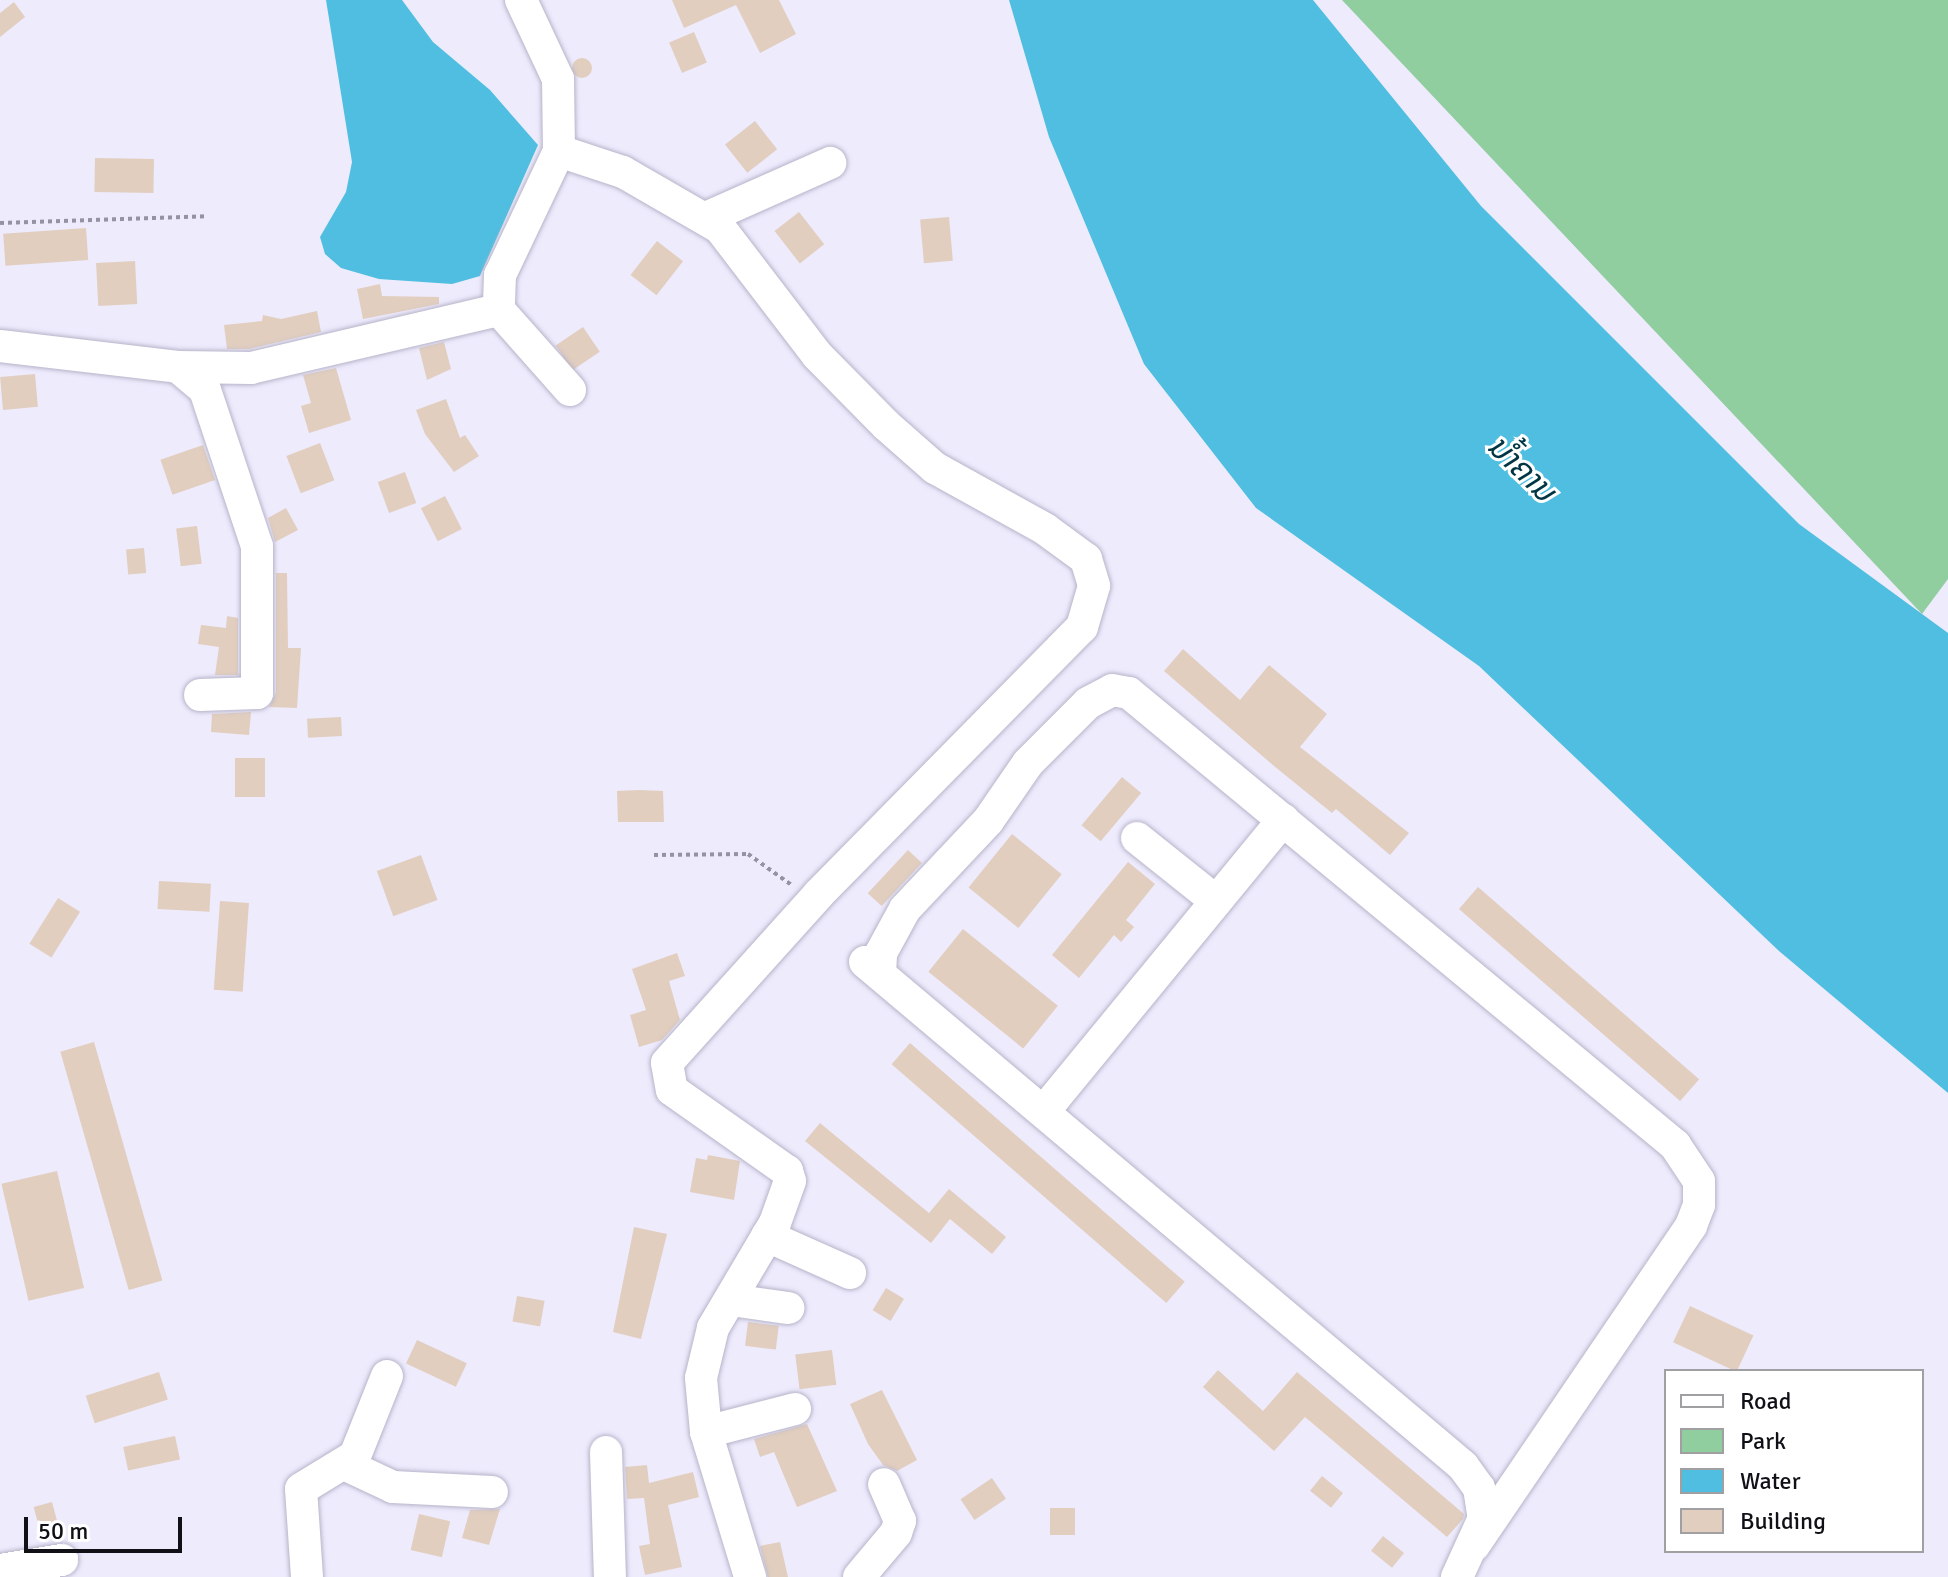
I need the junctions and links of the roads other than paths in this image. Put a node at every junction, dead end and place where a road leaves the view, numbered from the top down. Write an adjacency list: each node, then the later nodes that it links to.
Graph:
1 (521, 0): 2 (street)
2 (559, 151): 4 (street); 5 (street)
3 (830, 163): 4 (street)
4 (706, 218): 14 (street)
5 (499, 310): 7 (street); 8 (street)
6 (0, 346): 7 (street)
7 (178, 367): 9 (street)
8 (570, 390)
9 (200, 695)
10 (1283, 820): 12 (street); 13 (street); 25 (street)
11 (1137, 838): 12 (street)
12 (1216, 901): 13 (street)
13 (1044, 1111): 25 (street)
14 (767, 1236): 15 (street); 16 (street)
15 (850, 1273)
16 (731, 1300): 17 (street); 20 (street)
17 (788, 1308)
18 (387, 1376): 22 (street)
19 (795, 1409): 20 (street)
20 (706, 1432): 30 (street)
21 (606, 1452): 29 (street)
22 (344, 1464): 24 (street); 28 (street)
23 (884, 1484): 31 (street)
24 (492, 1492)
25 (1474, 1545): 32 (street)
26 (62, 1560): 27 (street)
27 (0, 1570)
28 (307, 1577)
29 (610, 1577)
30 (750, 1577)
31 (859, 1577)
32 (1457, 1577)

